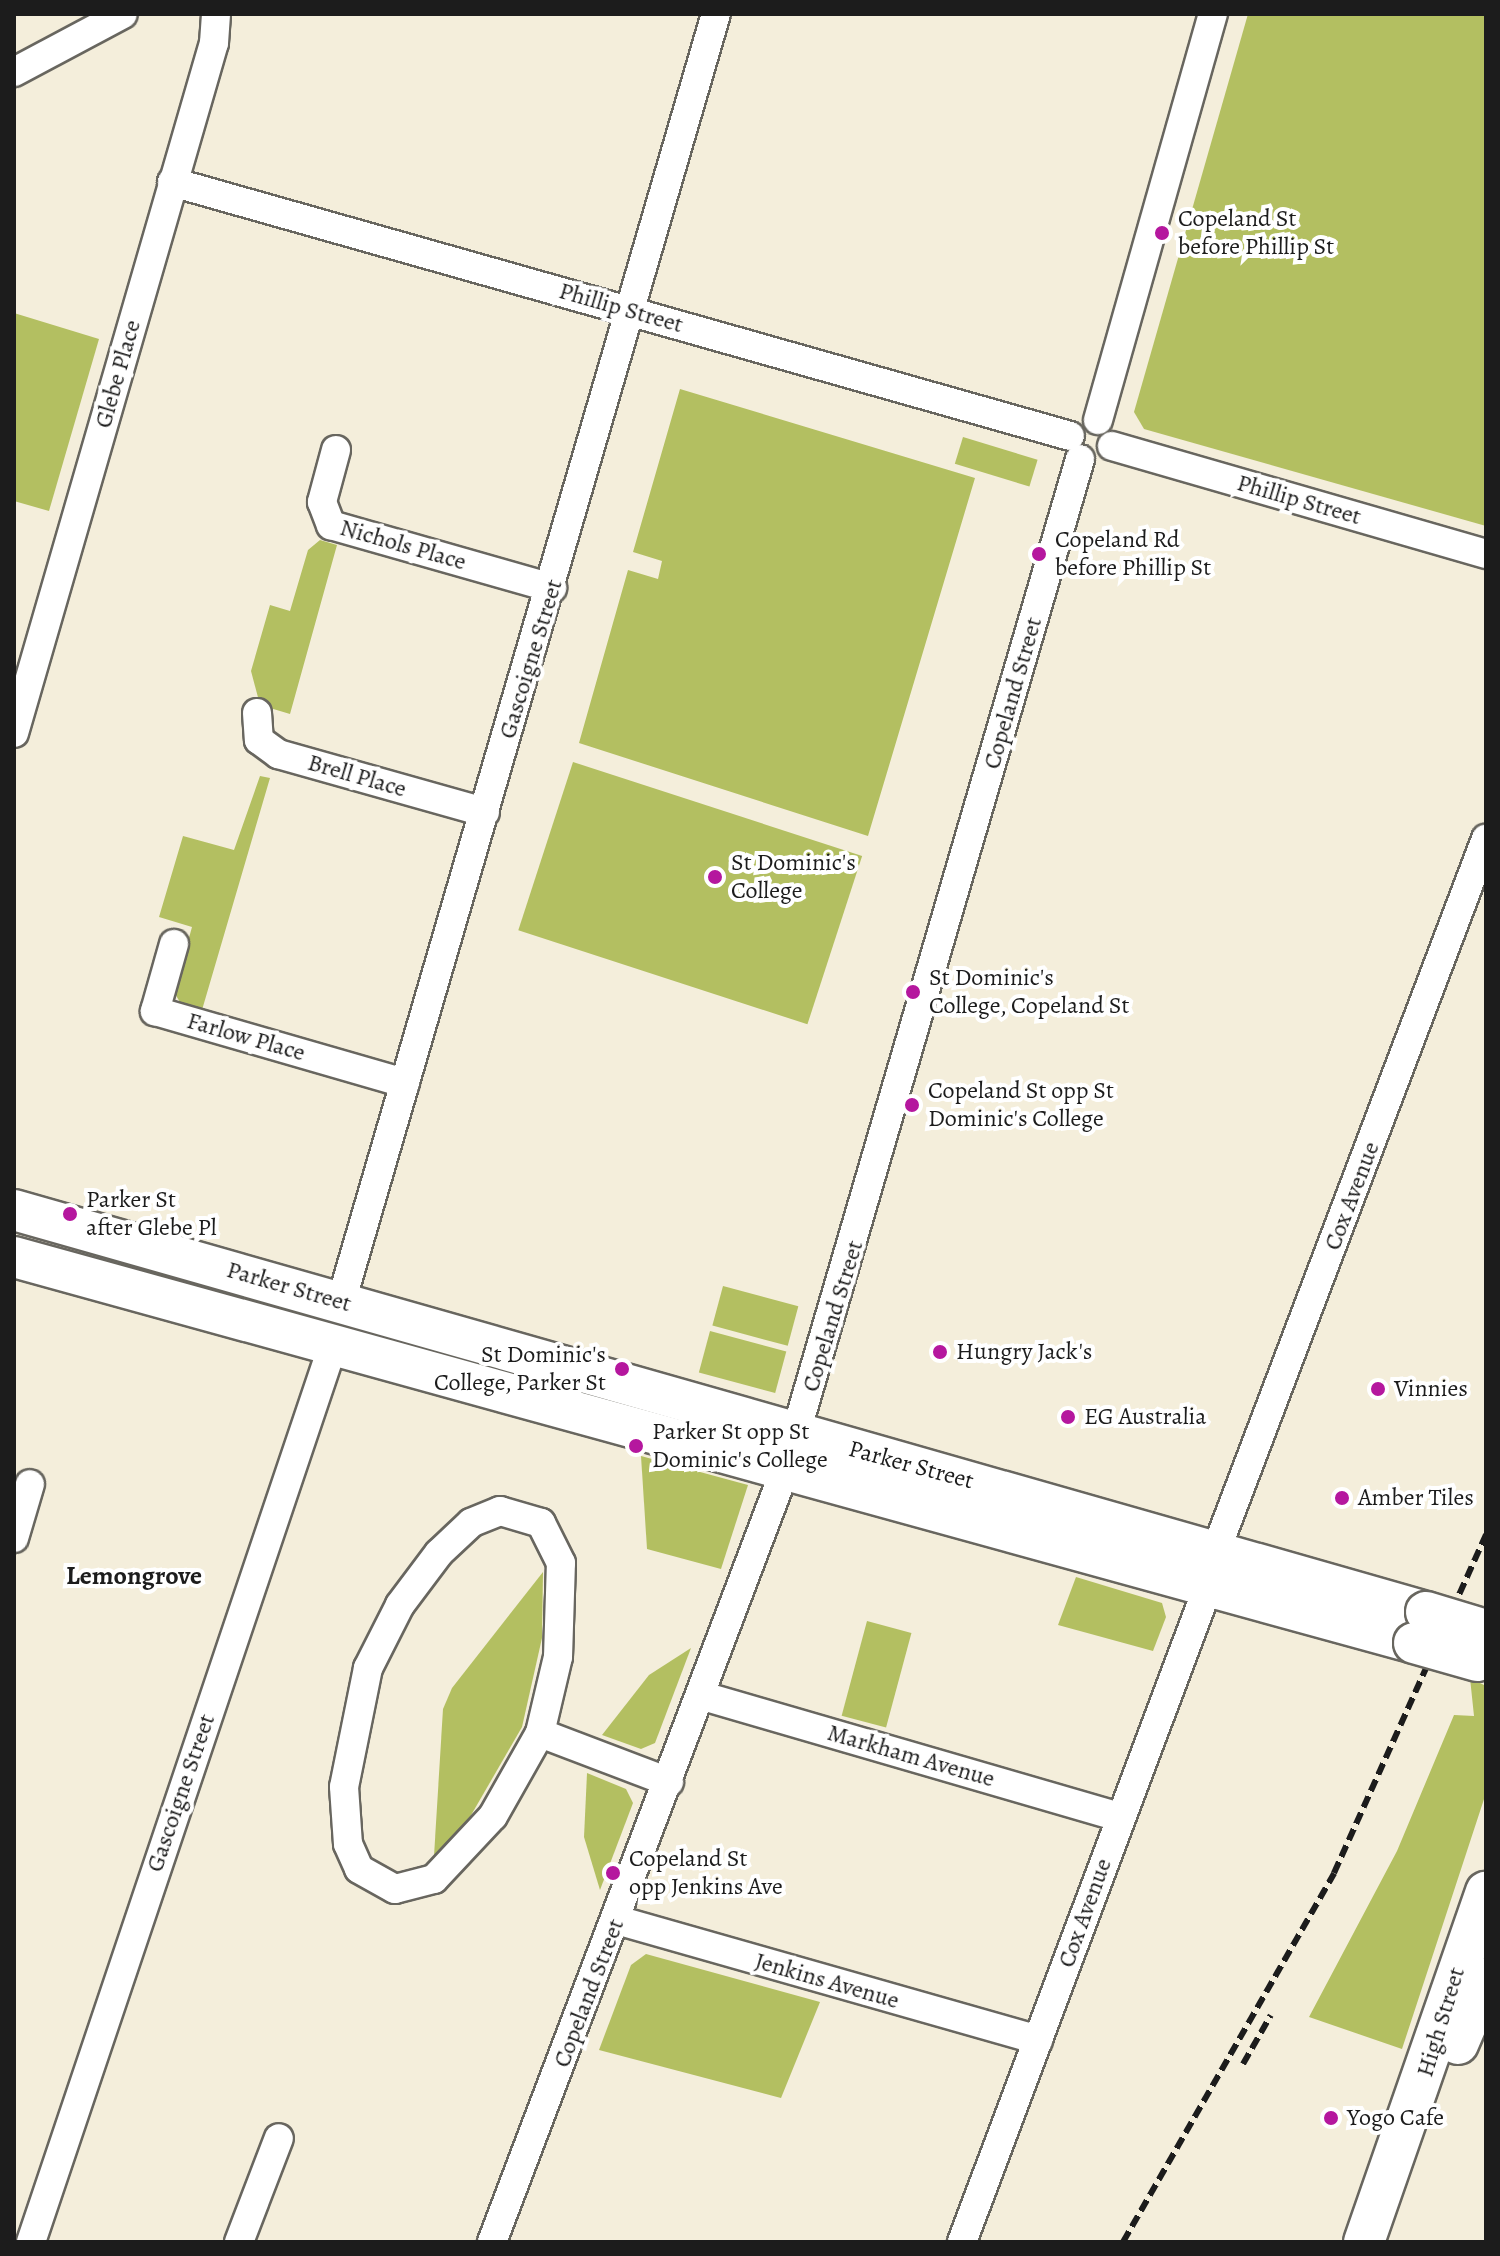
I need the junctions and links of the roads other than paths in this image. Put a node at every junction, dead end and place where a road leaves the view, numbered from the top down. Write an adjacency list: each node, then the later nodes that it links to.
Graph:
1 (123, 14): 5 (street)
2 (216, 14): 6 (street, Glebe Place)
3 (716, 14): 7 (street, Gascoigne Street)
4 (1213, 14): 8 (street)
5 (14, 72)
6 (172, 182): 7 (street, Phillip Street); 15 (street, Glebe Place)
7 (633, 311): 10 (street, Phillip Street); 13 (street, Gascoigne Street)
8 (1098, 420): 9 (street); 10 (street)
9 (1112, 446): 10 (street); 12 (street, Phillip Street)
10 (1075, 448): 24 (street, Copeland Street)
11 (336, 450): 13 (street, Nichols Place)
12 (1486, 554)
13 (552, 588): 16 (street, Gascoigne Street)
14 (257, 713): 16 (street, Brell Place)
15 (14, 733)
16 (485, 812): 19 (street, Gascoigne Street)
17 (1486, 839): 27 (street, Cox Avenue)
18 (174, 944): 19 (street, Farlow Place)
19 (405, 1083): 22 (street, Gascoigne Street)
20 (14, 1210): 22 (highway, Parker Street)
21 (14, 1257): 23 (highway, Parker Street)
22 (341, 1302): 24 (highway, Parker Street)
23 (333, 1345): 24 (highway, Parker Street); 38 (street, Gascoigne Street)
24 (791, 1452): 27 (highway, Parker Street); 29 (street, Copeland Street)
25 (30, 1484): 26 (street)
26 (14, 1538)
27 (1212, 1568): 28 (highway, Parker Street, bridge); 32 (street, Cox Avenue)
28 (1484, 1657)
29 (703, 1696): 31 (street, Copeland Street); 32 (street, Markham Avenue)
30 (540, 1733): 30 (street); 31 (street)
31 (669, 1782): 34 (street, Copeland Street)
32 (1119, 1817): 36 (street, Cox Avenue)
33 (1486, 1892): 42 (highway, High Street)
34 (617, 1920): 36 (street, Jenkins Avenue); 40 (street, Copeland Street)
35 (1486, 1979): 43 (highway, High Street)
36 (1038, 2040): 41 (street, Cox Avenue)
37 (279, 2138): 39 (street)
38 (31, 2242)
39 (239, 2242)
40 (492, 2242)
41 (962, 2242)
42 (1364, 2242)
43 (1383, 2242)

